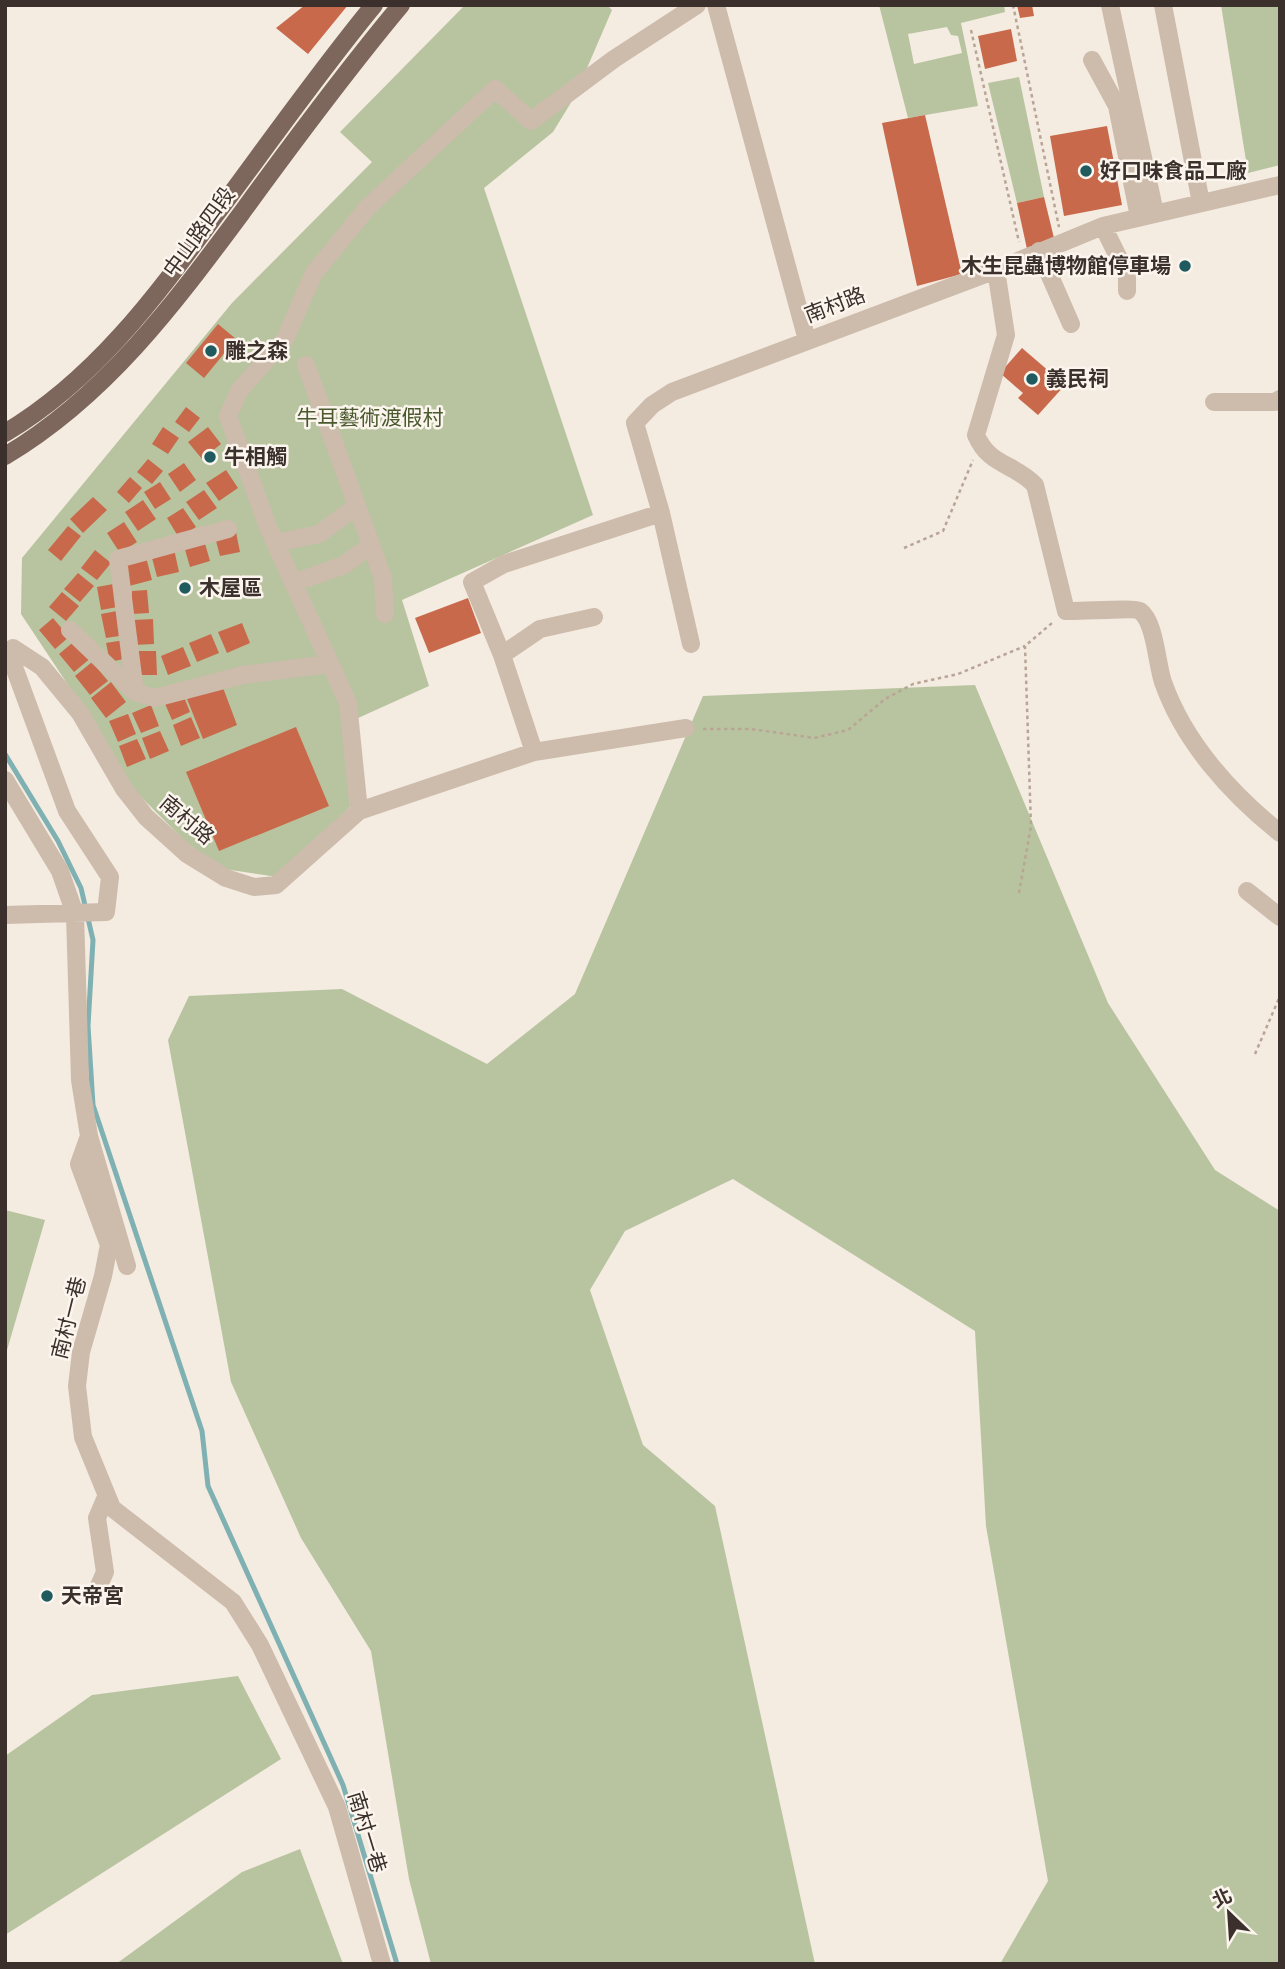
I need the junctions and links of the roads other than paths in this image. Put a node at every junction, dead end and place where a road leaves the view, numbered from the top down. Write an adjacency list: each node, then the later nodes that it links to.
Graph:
1 (374, 5): 20 (main road, 中山路四段)
2 (401, 5): 21 (main road, 中山路四段)
3 (697, 5): 25 (street)
4 (716, 5): 16 (street)
5 (1110, 5): 10 (street)
6 (1163, 5): 9 (street)
7 (1092, 60): 10 (street)
8 (1280, 185): 9 (street, 南村路)
9 (1192, 209): 10 (street, 南村路)
10 (1147, 215): 11 (street, 南村路)
11 (1103, 226): 12 (street, 南村路); 14 (street)
12 (1031, 255): 13 (street, 南村路); 15 (street)
13 (996, 270): 16 (street, 南村路); 39 (street)
14 (1127, 291)
15 (1071, 324)
16 (807, 340): 23 (street, 南村路)
17 (306, 365): 22 (street)
18 (1280, 400): 19 (street)
19 (1214, 402)
20 (5, 433)
21 (5, 456)
22 (357, 506): 25 (street); 26 (street)
23 (661, 513): 31 (street, 南村路); 32 (street)
24 (228, 529): 34 (street)
25 (275, 542): 27 (street)
26 (370, 546): 27 (street); 28 (street)
27 (293, 583): 33 (street)
28 (385, 614)
29 (594, 617): 32 (street)
30 (70, 630): 34 (street)
31 (691, 644)
32 (502, 655): 36 (street)
33 (329, 664): 34 (street); 38 (street)
34 (135, 692)
35 (686, 728): 36 (street, 南村路)
36 (534, 752): 38 (street, 南村路)
37 (5, 780): 41 (street, 南村一巷)
38 (359, 811): 41 (street, 南村路)
39 (1280, 833)
40 (1247, 891): 43 (street)
41 (75, 914): 42 (street); 44 (street, 南村一巷)
42 (5, 915)
43 (1280, 917)
44 (89, 1136): 45 (street); 46 (street, 南村一巷)
45 (127, 1266)
46 (106, 1497): 47 (street); 48 (street, 南村一巷)
47 (98, 1588)
48 (382, 1964)

